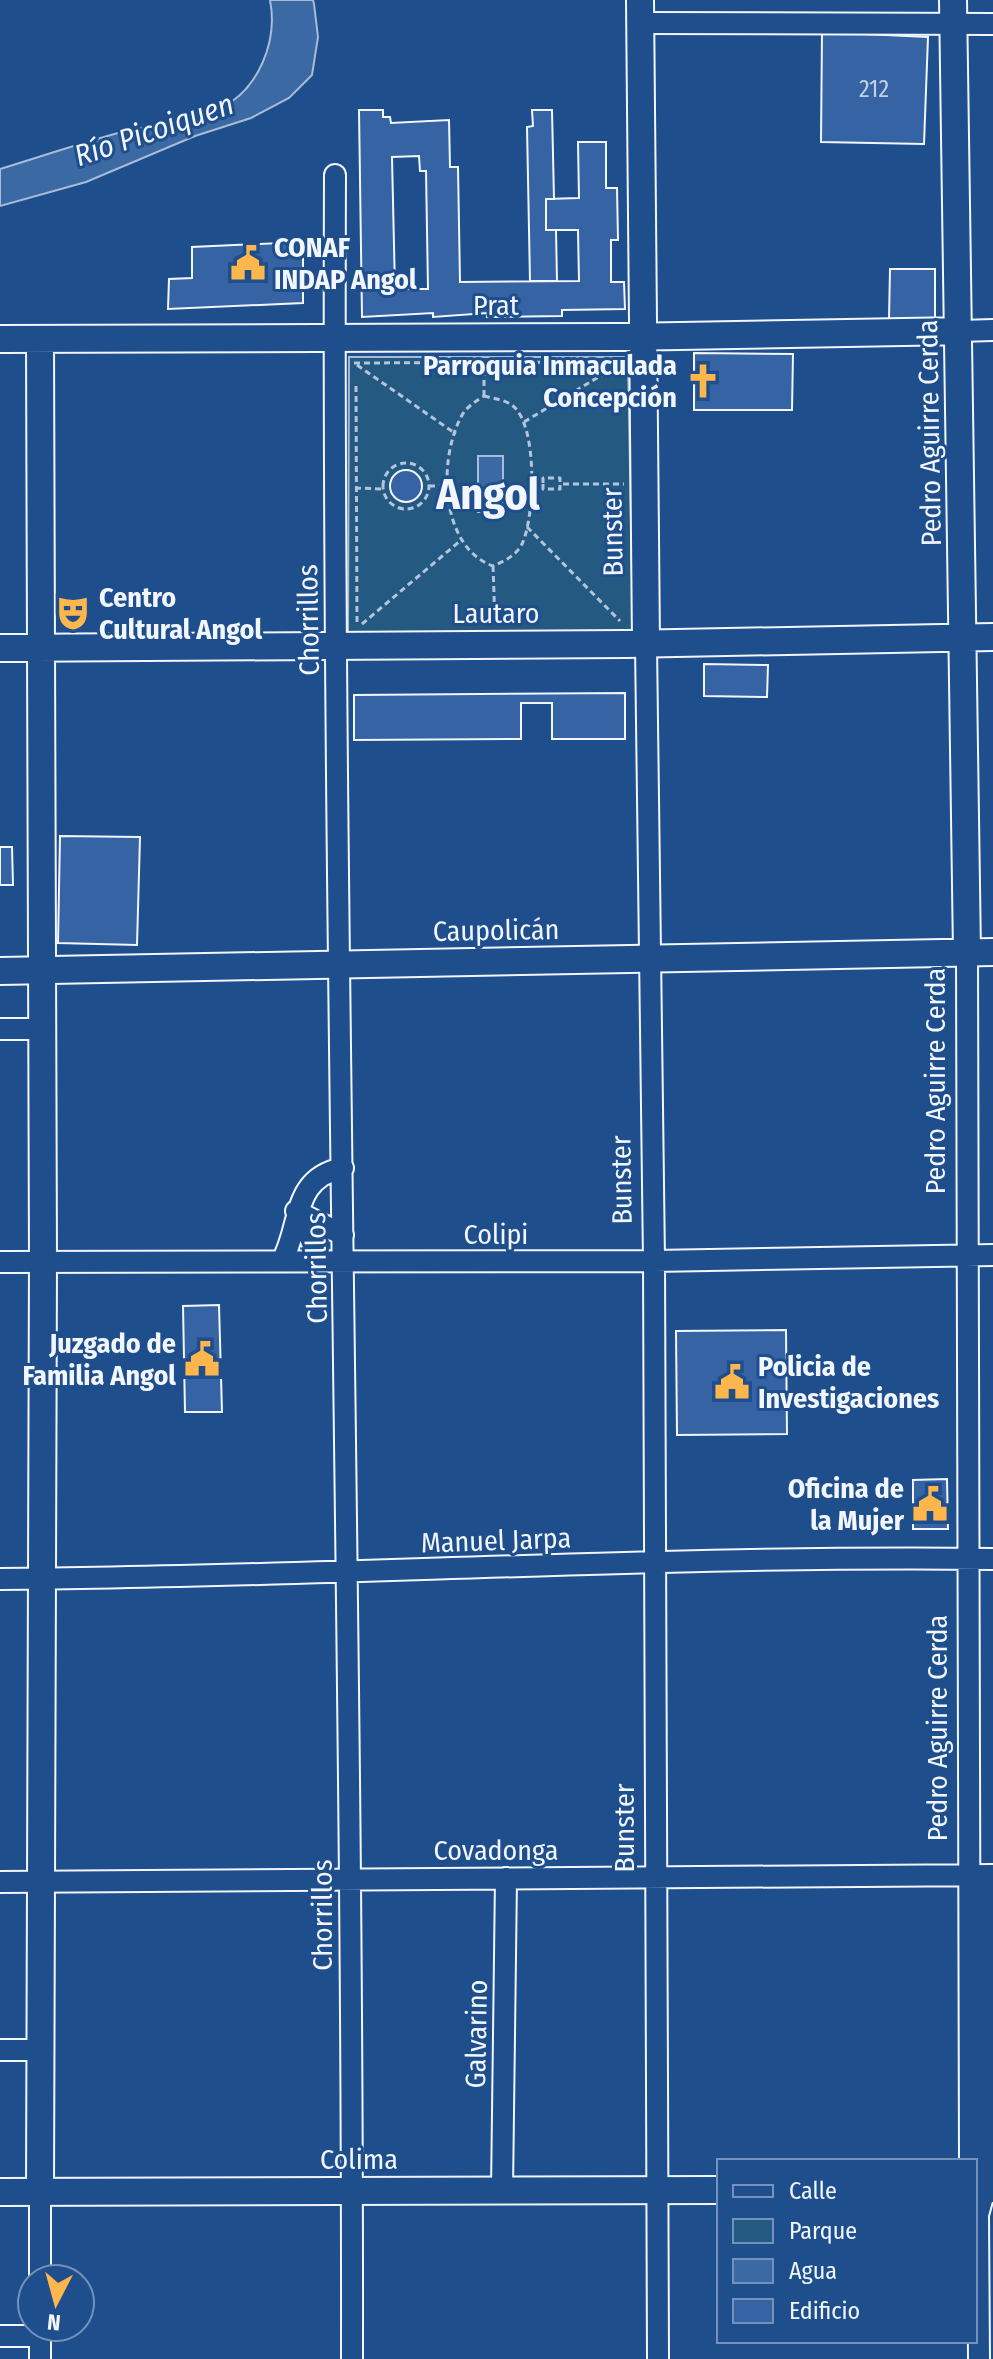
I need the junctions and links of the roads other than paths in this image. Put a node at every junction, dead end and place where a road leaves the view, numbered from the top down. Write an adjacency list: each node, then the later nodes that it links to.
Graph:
1 (640, 11): 2 (street); 10 (main road, Bunster)
2 (953, 12): 3 (street); 6 (main road, Pedro Aguirre Cerda)
3 (993, 24)
4 (335, 175): 9 (street, Chorrillos)
5 (993, 330): 6 (street, Prat)
6 (960, 331): 10 (main road, Prat); 11 (main road, Pedro Aguirre Cerda)
7 (0, 339): 8 (main road, Prat)
8 (40, 339): 9 (main road, Prat); 16 (main road)
9 (340, 344): 10 (main road, Prat); 14 (street, Chorrillos)
10 (636, 353): 13 (main road, Bunster)
11 (964, 637): 12 (main road, Lautaro); 13 (main road, Lautaro); 18 (main road, Pedro Aguirre Cerda)
12 (993, 637)
13 (646, 644): 14 (main road, Lautaro); 19 (street, Bunster)
14 (336, 647): 16 (main road, Lautaro); 20 (street, Chorrillos)
15 (0, 648): 16 (main road, Lautaro)
16 (41, 648): 21 (main road)
17 (993, 952): 18 (main road, Caupolicán)
18 (967, 953): 19 (main road, Caupolicán); 28 (street, Pedro Aguirre Cerda)
19 (650, 959): 20 (main road, Caupolicán); 32 (street, Bunster)
20 (341, 965): 21 (main road, Caupolicán); 25 (street, Chorrillos)
21 (42, 970): 22 (main road, Caupolicán); 24 (main road)
22 (0, 971)
23 (0, 1029): 24 (street)
24 (42, 1029): 34 (main road)
25 (343, 1168): 26 (street); 27 (street, Chorrillos)
26 (296, 1211): 27 (street); 30 (street); 31 (street)
27 (343, 1235): 35 (street, Chorrillos)
28 (967, 1255): 29 (street, Colipi); 32 (street, Colipi); 36 (street, Pedro Aguirre Cerda)
29 (993, 1255)
30 (282, 1261): 31 (street, Colipi); 34 (street, Colipi)
31 (322, 1261): 35 (street, Colipi)
32 (654, 1261): 35 (street, Colipi); 38 (street, Bunster)
33 (0, 1262): 34 (street, Colipi)
34 (43, 1262): 41 (main road)
35 (343, 1262): 39 (street, Chorrillos)
36 (969, 1559): 37 (street, Manuel Jarpa); 38 (street, Manuel Jarpa); 42 (street, Pedro Aguirre Cerda)
37 (993, 1559)
38 (656, 1563): 39 (street, Manuel Jarpa); 45 (street, Bunster)
39 (349, 1573): 41 (street, Manuel Jarpa); 43 (street, Chorrillos)
40 (0, 1579): 41 (street, Manuel Jarpa)
41 (41, 1579): 47 (main road)
42 (984, 1875): 45 (street, Covadonga); 50 (street, Pedro Aguirre Cerda); 57 (street, Pedro Aguirre Cerda)
43 (350, 1878): 44 (street, Covadonga); 47 (street, Covadonga); 53 (street, Chorrillos)
44 (506, 1878): 45 (street, Covadonga); 54 (street, Galvarino)
45 (656, 1878): 51 (street, Bunster)
46 (0, 1882): 47 (street, Covadonga)
47 (43, 1882): 49 (main road)
48 (0, 2050): 49 (street)
49 (41, 2050): 56 (main road)
50 (970, 2159)
51 (657, 2190): 52 (main road, Colima); 54 (main road, Colima); 61 (street, Bunster)
52 (717, 2190)
53 (352, 2191): 54 (main road, Colima); 56 (main road, Colima); 60 (street, Chorrillos)
54 (502, 2191)
55 (0, 2192): 56 (main road, Colima)
56 (40, 2192): 58 (street)
57 (981, 2198): 59 (street, Pedro Aguirre Cerda)
58 (40, 2263)
59 (986, 2280): 62 (street, Pedro Aguirre Cerda)
60 (352, 2359)
61 (658, 2359)
62 (979, 2359)

